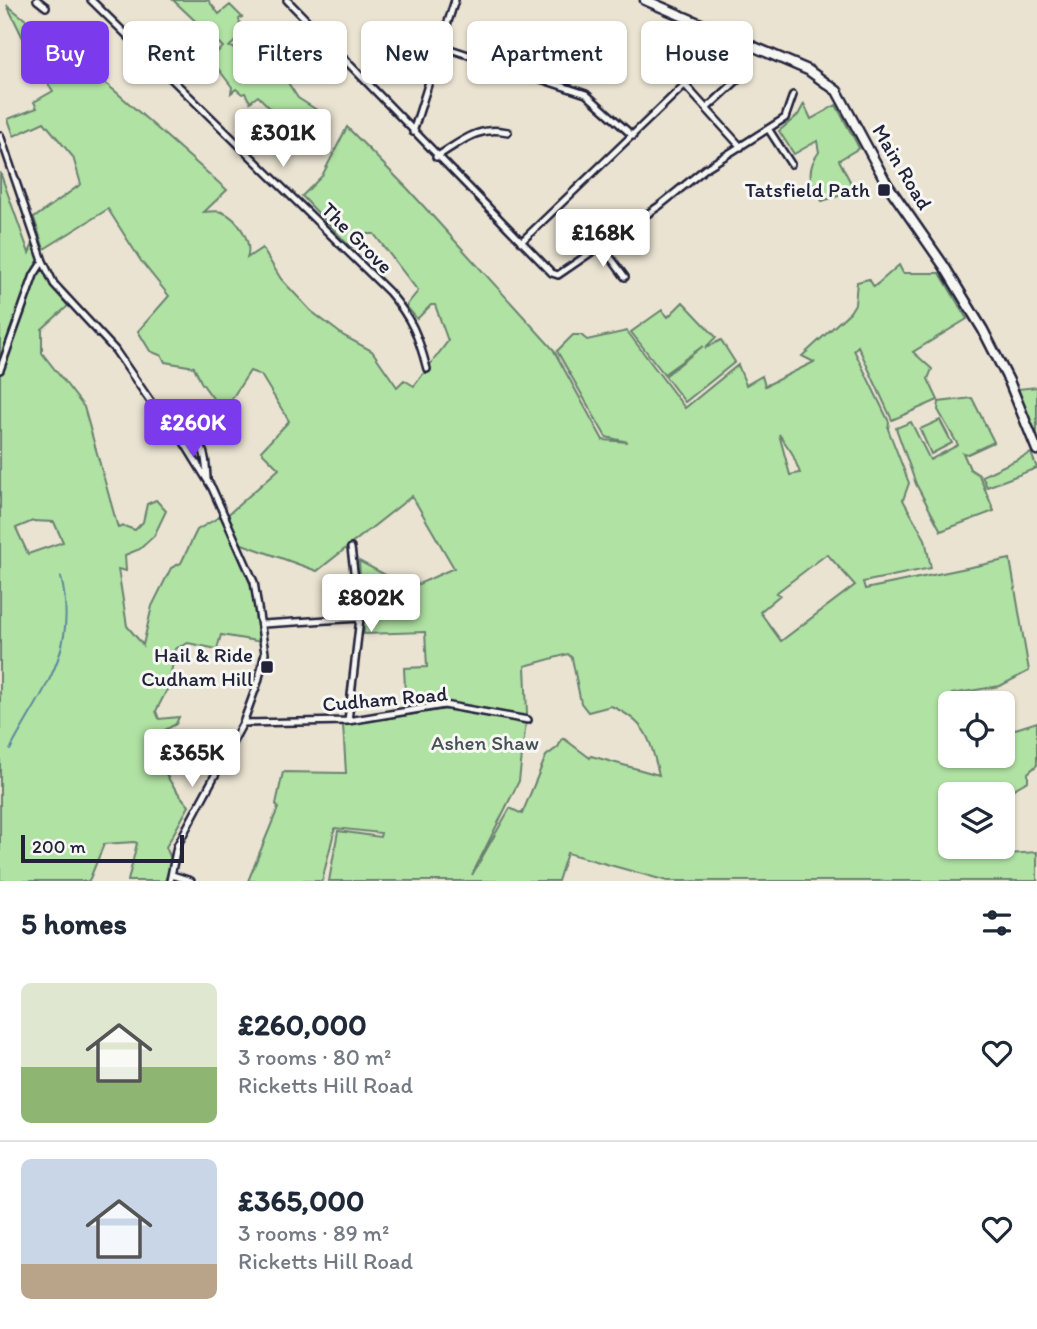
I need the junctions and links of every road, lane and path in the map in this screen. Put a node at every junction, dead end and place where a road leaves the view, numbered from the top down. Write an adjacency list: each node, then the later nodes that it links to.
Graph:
1 (37, 0): 6 (street)
2 (90, 0): 28 (street, The Grove)
3 (287, 0): 17 (street)
4 (455, 0): 7 (street)
5 (645, 0): 8 (main road, Main Road)
6 (47, 6)
7 (449, 21)
8 (697, 21)
9 (753, 45): 31 (main road, Main Road)
10 (453, 50): 20 (street)
11 (429, 84): 17 (street)
12 (734, 84): 15 (street)
13 (685, 85): 15 (street); 20 (street)
14 (793, 95): 16 (street)
15 (708, 108): 21 (street)
16 (769, 130): 21 (street); 23 (street)
17 (413, 132): 22 (street)
18 (508, 132): 22 (street)
19 (0, 135): 26 (street)
20 (633, 136): 24 (street)
21 (741, 147): 25 (street)
22 (436, 157): 24 (street)
23 (791, 164)
24 (521, 242): 25 (street)
25 (602, 246): 27 (street)
26 (43, 261): 29 (street); 30 (street)
27 (625, 277)
28 (427, 369)
29 (0, 370)
30 (180, 436): 32 (street); 32 (street)
31 (1037, 450)
32 (207, 479): 35 (street)
33 (351, 548): 34 (street)
34 (360, 618): 35 (street); 37 (street)
35 (262, 624): 38 (street)
36 (528, 720): 37 (street, Cudham Road)
37 (348, 721): 38 (street, Cudham Road)
38 (243, 723): 39 (street)
39 (171, 878): 40 (street)
40 (191, 881)

